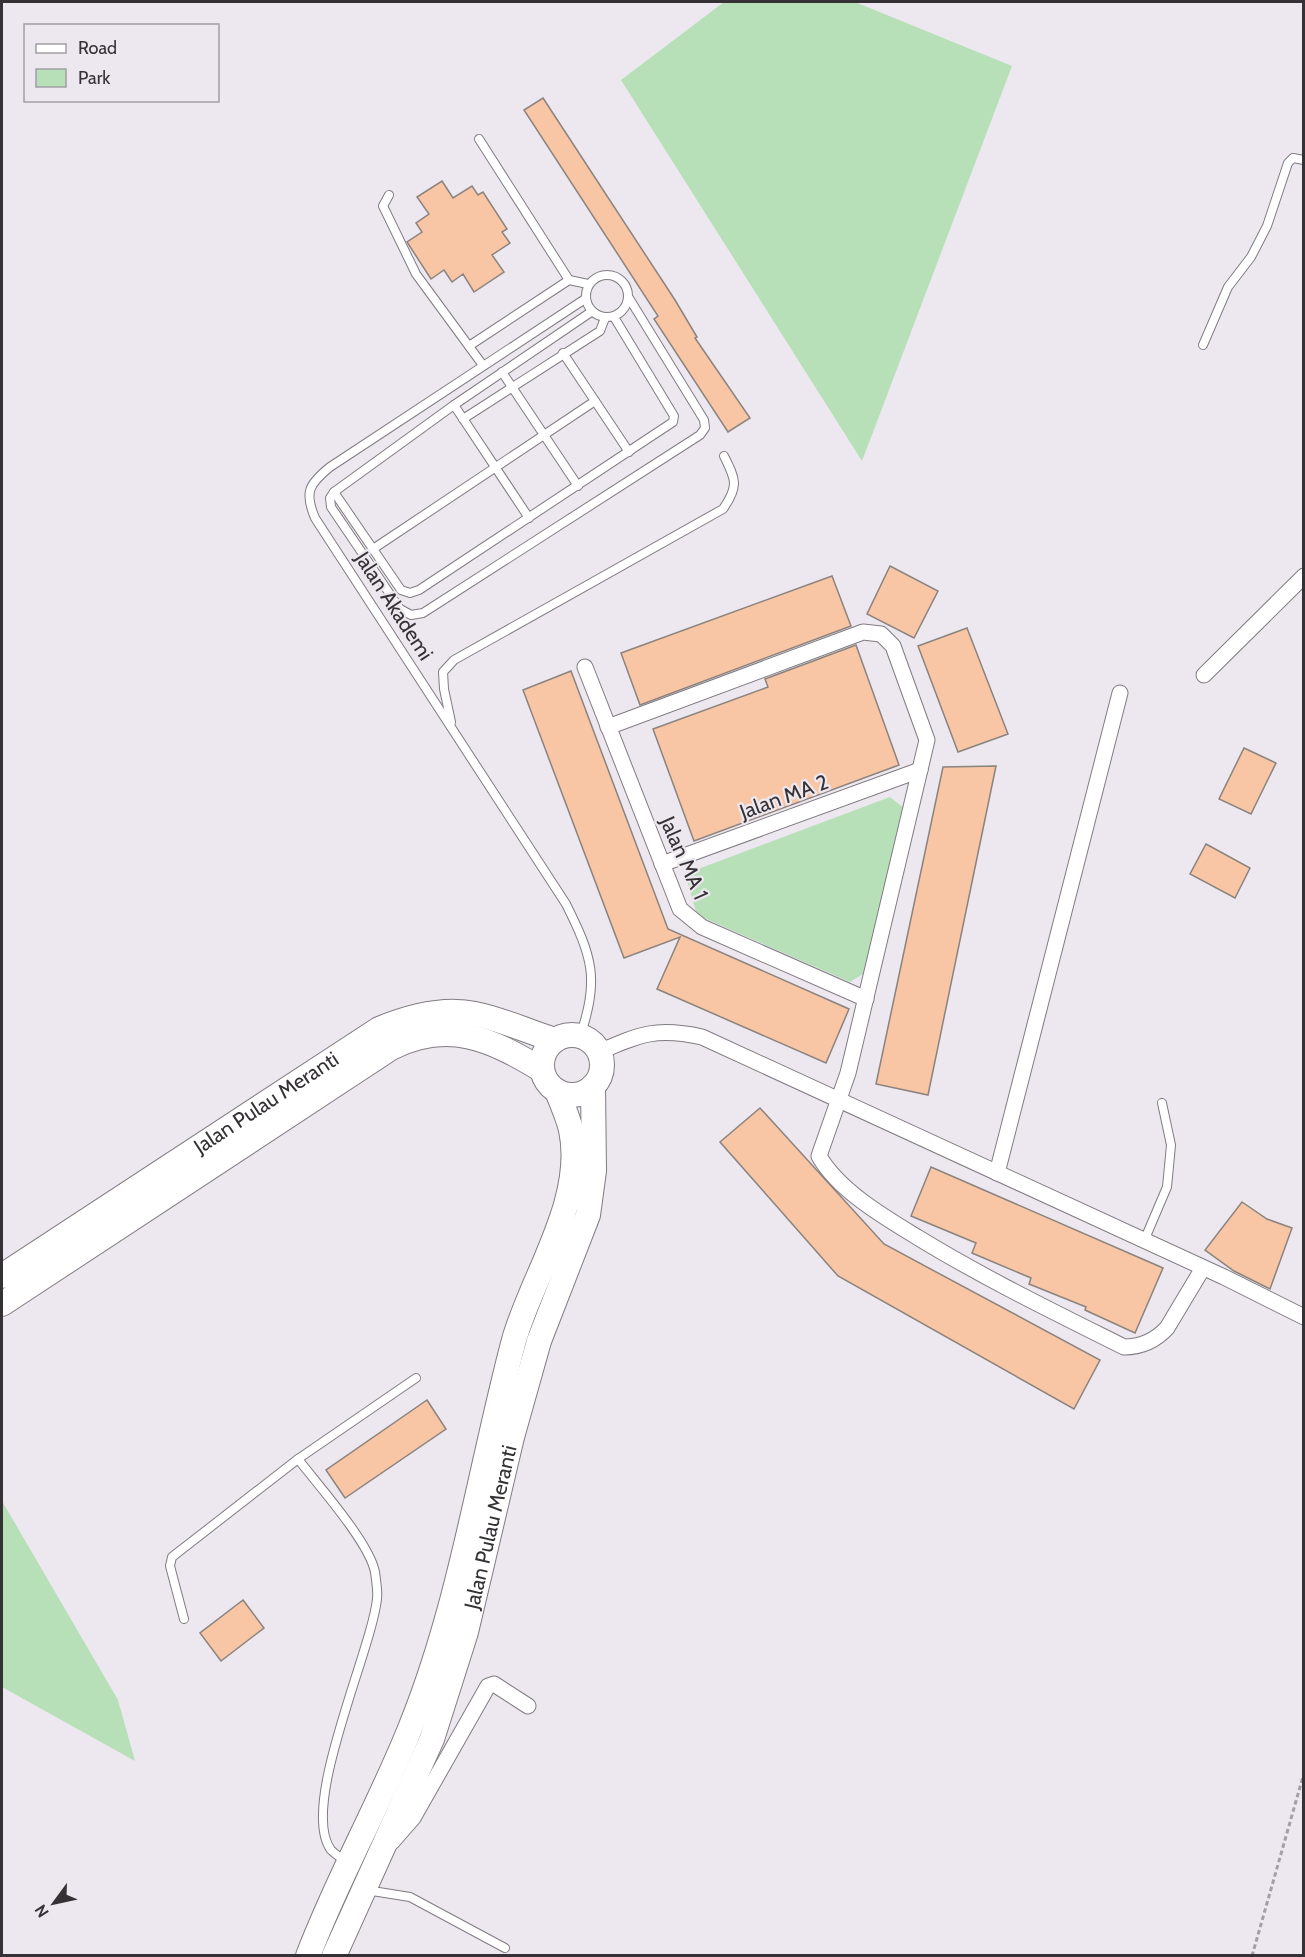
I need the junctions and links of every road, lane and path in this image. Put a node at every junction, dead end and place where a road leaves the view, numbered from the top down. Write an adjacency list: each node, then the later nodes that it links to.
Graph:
1 (479, 139): 4 (lane)
2 (1304, 160): 11 (lane)
3 (389, 195): 12 (lane)
4 (569, 280): 5 (lane); 12 (lane)
5 (588, 284): 6 (lane); 7 (lane)
6 (628, 298): 9 (lane); 25 (lane)
7 (585, 299): 8 (lane); 14 (lane, Jalan Akademi)
8 (591, 312): 10 (lane); 15 (lane)
9 (614, 317): 10 (lane); 21 (lane)
10 (605, 318): 13 (lane)
11 (1203, 345)
12 (469, 346): 14 (lane)
13 (563, 353): 16 (lane); 17 (lane)
14 (482, 364): 32 (lane, Jalan Akademi)
15 (502, 372): 16 (lane); 18 (lane)
16 (512, 387): 19 (lane); 20 (lane)
17 (596, 401): 20 (lane); 21 (lane)
18 (454, 405): 19 (lane); 25 (lane)
19 (464, 419): 23 (lane)
20 (544, 435): 23 (lane); 24 (lane)
21 (629, 452): 24 (lane)
22 (724, 456): 32 (lane)
23 (495, 468): 26 (lane); 27 (lane)
24 (578, 486): 26 (lane)
25 (334, 492): 27 (lane)
26 (529, 518): 27 (lane)
27 (373, 549)
28 (1304, 576): 30 (street)
29 (585, 667): 33 (street, Jalan MA 1)
30 (1204, 675)
31 (1120, 693): 45 (street)
32 (452, 726): 37 (lane, Jalan Akademi)
33 (608, 728): 34 (street); 35 (street, Jalan MA 1)
34 (920, 770): 35 (street, Jalan MA 2); 36 (street)
35 (662, 864): 36 (street, Jalan MA 1)
36 (866, 999): 43 (street)
37 (580, 1036): 38 (main road); 39 (main road)
38 (555, 1040): 40 (main road); 48 (main road, Jalan Pulau Meranti)
39 (599, 1052): 41 (main road); 43 (street)
40 (542, 1070): 42 (main road); 49 (main road, Jalan Pulau Meranti)
41 (593, 1086): 42 (main road); 56 (main road, Jalan Pulau Meranti)
42 (557, 1091): 57 (main road, Jalan Pulau Meranti)
43 (841, 1099): 45 (street); 47 (street)
44 (1162, 1103): 46 (lane)
45 (997, 1173): 46 (street)
46 (1144, 1241): 47 (street)
47 (1203, 1268): 50 (street)
48 (2, 1276)
49 (2, 1304)
50 (1304, 1317)
51 (416, 1378): 52 (lane)
52 (298, 1460): 53 (lane); 57 (lane)
53 (183, 1619)
54 (528, 1706): 56 (street)
55 (1304, 1773): 62 (path)
56 (383, 1849): 58 (main road, Jalan Pulau Meranti)
57 (347, 1862): 60 (main road, Jalan Pulau Meranti)
58 (364, 1890): 59 (lane); 61 (main road, Jalan Pulau Meranti)
59 (505, 1948)
60 (308, 1956)
61 (334, 1956)
62 (1252, 1956)

